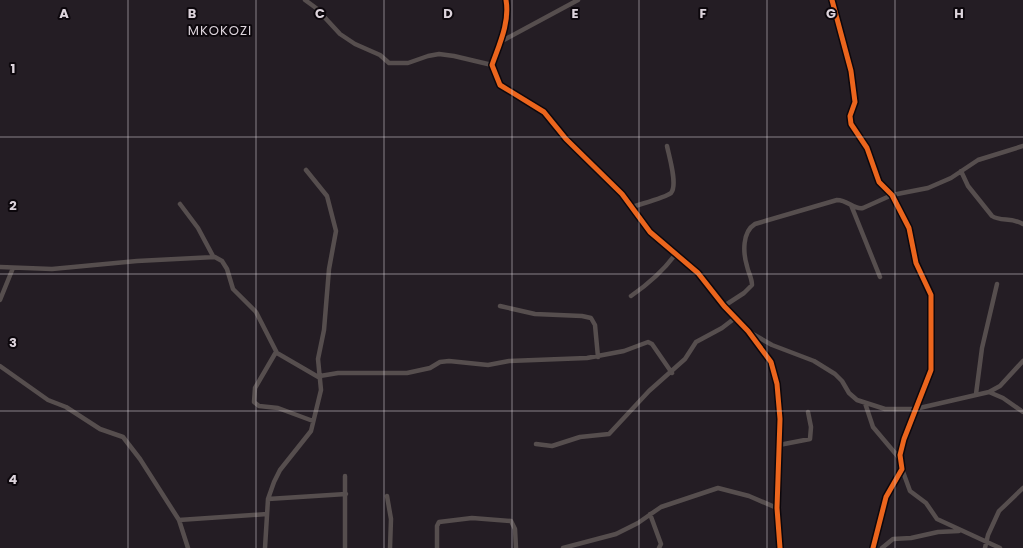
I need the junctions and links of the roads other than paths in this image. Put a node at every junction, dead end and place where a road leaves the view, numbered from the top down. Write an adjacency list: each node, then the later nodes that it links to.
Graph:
1 (305, 0): 6 (street)
2 (506, 0): 5 (street)
3 (578, 0): 5 (street)
4 (832, 0): 11 (street)
5 (500, 42): 6 (street)
6 (492, 65): 14 (street)
7 (667, 146): 14 (street)
8 (1023, 146): 10 (street)
9 (306, 170): 33 (street)
10 (961, 171): 11 (street); 15 (street)
11 (892, 195): 13 (street); 37 (street)
12 (180, 204): 17 (street)
13 (851, 205): 20 (street); 25 (street)
14 (632, 207): 16 (street)
15 (1023, 224)
16 (675, 255): 22 (street); 25 (street)
17 (215, 257): 19 (street); 28 (street)
18 (0, 267): 19 (street)
19 (13, 268): 23 (street)
20 (880, 277)
21 (998, 284): 35 (street)
22 (631, 296)
23 (0, 300)
24 (500, 306): 29 (street)
25 (724, 306): 26 (street)
26 (735, 318): 27 (street); 32 (street)
27 (748, 331): 36 (street); 42 (street)
28 (276, 352): 33 (street); 40 (street)
29 (598, 357): 32 (street); 33 (street)
30 (1023, 361): 34 (street)
31 (0, 366): 53 (street)
32 (672, 373): 41 (street)
33 (320, 377): 40 (street)
34 (988, 392): 35 (street); 39 (street)
35 (976, 394): 37 (street)
36 (865, 403): 37 (street); 43 (street)
37 (915, 409): 43 (street)
38 (808, 412): 42 (street)
39 (1023, 412)
40 (313, 421): 49 (street)
41 (536, 444)
42 (779, 445): 50 (street)
43 (900, 459): 44 (street)
44 (902, 469): 54 (street); 65 (street)
45 (345, 476): 47 (street)
46 (1023, 488): 55 (street)
47 (346, 494): 49 (street); 58 (street)
48 (387, 496): 59 (street)
49 (268, 499): 51 (street)
50 (777, 508): 52 (street); 64 (street)
51 (267, 514): 53 (street); 57 (street)
52 (650, 514): 62 (street); 63 (street)
53 (179, 520): 56 (street)
54 (961, 531): 55 (street); 66 (street)
55 (986, 542): 67 (street); 68 (street)
56 (188, 548)
57 (265, 548)
58 (345, 548)
59 (390, 548)
60 (437, 548): 61 (street)
61 (516, 548)
62 (563, 548)
63 (659, 548)
64 (780, 548)
65 (873, 548)
66 (882, 548)
67 (984, 548)
68 (1000, 548)

